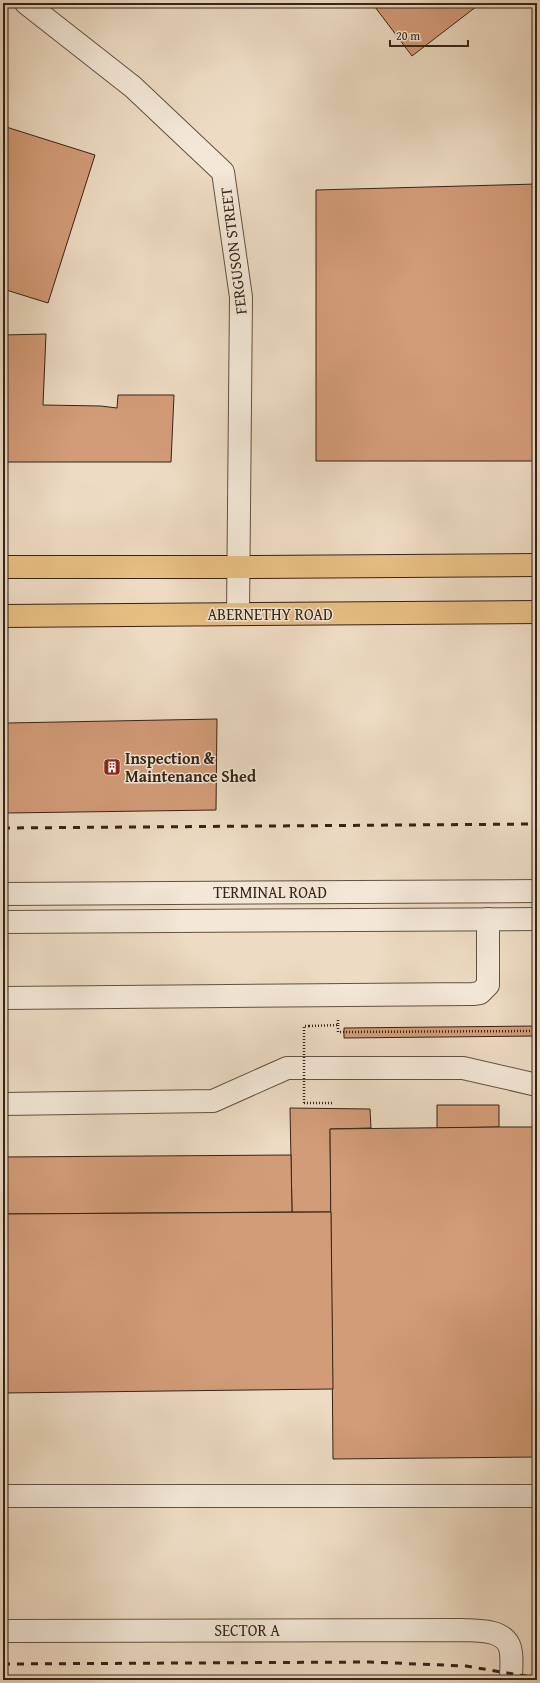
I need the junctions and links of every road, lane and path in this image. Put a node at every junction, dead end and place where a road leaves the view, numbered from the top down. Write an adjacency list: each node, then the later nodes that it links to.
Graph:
1 (26, 3): 4 (street, FERGUSON STREET)
2 (537, 565): 4 (main road)
3 (3, 567): 4 (main road)
4 (239, 567): 6 (street, FERGUSON STREET)
5 (537, 612): 6 (main road, ABERNETHY ROAD)
6 (238, 614): 7 (main road, ABERNETHY ROAD)
7 (3, 616)
8 (537, 891): 9 (street, TERMINAL ROAD)
9 (3, 894)
10 (488, 919): 11 (street); 12 (street); 13 (street)
11 (537, 919)
12 (3, 922)
13 (3, 998)
14 (330, 1025): 18 (path, bridge)
15 (338, 1025): 16 (path)
16 (537, 1031)
17 (537, 1085): 19 (street)
18 (333, 1103)
19 (3, 1104)
20 (3, 1496): 21 (street)
21 (537, 1496)
22 (3, 1631): 23 (street, SECTOR A)
23 (511, 1680)

